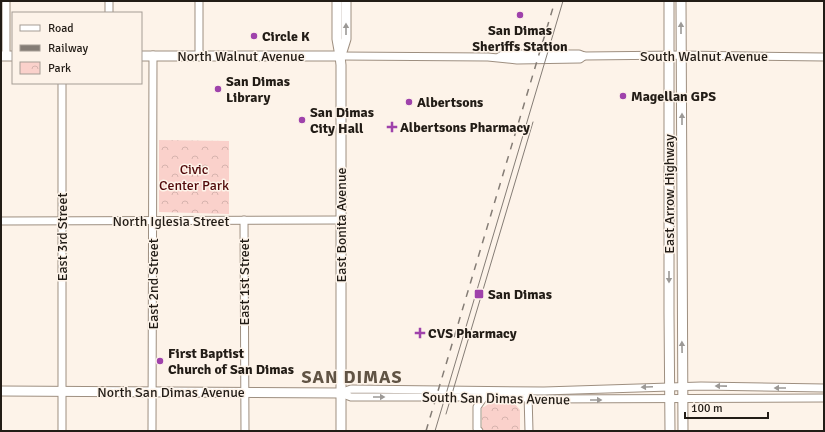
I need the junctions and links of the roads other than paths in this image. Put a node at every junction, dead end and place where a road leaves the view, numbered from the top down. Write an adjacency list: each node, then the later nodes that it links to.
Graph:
1 (6, 1): 9 (street)
2 (109, 1): 8 (street)
3 (199, 1): 12 (street)
4 (337, 1): 13 (main road, East Bonita Avenue)
5 (346, 1): 13 (main road, East Bonita Avenue, one-way to 5)
6 (669, 1): 14 (main road, East Arrow Highway)
7 (682, 1): 15 (main road, East Arrow Highway, one-way to 7)
8 (109, 12)
9 (7, 56)
10 (142, 56): 11 (main road, North Walnut Avenue)
11 (153, 56): 12 (main road, North Walnut Avenue); 22 (street, East 2nd Street)
12 (199, 56): 13 (main road, North Walnut Avenue)
13 (340, 56): 14 (street, South Walnut Avenue); 19 (main road, East Bonita Avenue)
14 (668, 56): 15 (street, South Walnut Avenue); 24 (main road, East Arrow Highway, one-way to 24)
15 (682, 56): 16 (street, South Walnut Avenue); 23 (main road, East Arrow Highway, one-way to 15)
16 (824, 57)
17 (62, 84): 21 (street, East 3rd Street)
18 (244, 220): 19 (street, North Iglesia Street); 22 (street, North Iglesia Street); 30 (street, East 1st Street)
19 (341, 220): 31 (main road, East Bonita Avenue)
20 (1, 221): 21 (street, North Iglesia Street)
21 (62, 221): 22 (street, North Iglesia Street); 28 (street, East 3rd Street)
22 (153, 221): 29 (street, East 2nd Street)
23 (682, 386): 24 (street, South San Dimas Avenue); 25 (street, South San Dimas Avenue, one-way to 23); 36 (main road, East Arrow Highway)
24 (670, 387): 26 (street, South San Dimas Avenue, one-way to 26); 35 (main road, East Arrow Highway)
25 (824, 388)
26 (528, 390): 31 (street, South San Dimas Avenue); 33 (street)
27 (1, 391): 28 (main road, North San Dimas Avenue)
28 (62, 391): 29 (main road, North San Dimas Avenue); 37 (street, East 3rd Street)
29 (152, 392): 30 (main road, North San Dimas Avenue); 38 (street, East 2nd Street)
30 (245, 392): 31 (main road, North San Dimas Avenue); 39 (street, East 1st Street)
31 (340, 393): 32 (street, South San Dimas Avenue, one-way to 32); 40 (main road, East Bonita Avenue)
32 (484, 397): 33 (street, South San Dimas Avenue); 41 (street)
33 (529, 398): 35 (street, South San Dimas Avenue, one-way to 35); 42 (street)
34 (824, 398): 36 (street, South San Dimas Avenue)
35 (670, 399): 36 (street, South San Dimas Avenue); 43 (main road, East Arrow Highway)
36 (683, 399): 44 (main road, East Arrow Highway)
37 (62, 431)
38 (152, 431)
39 (244, 431)
40 (340, 431)
41 (479, 431)
42 (529, 431)
43 (670, 431)
44 (683, 431)

